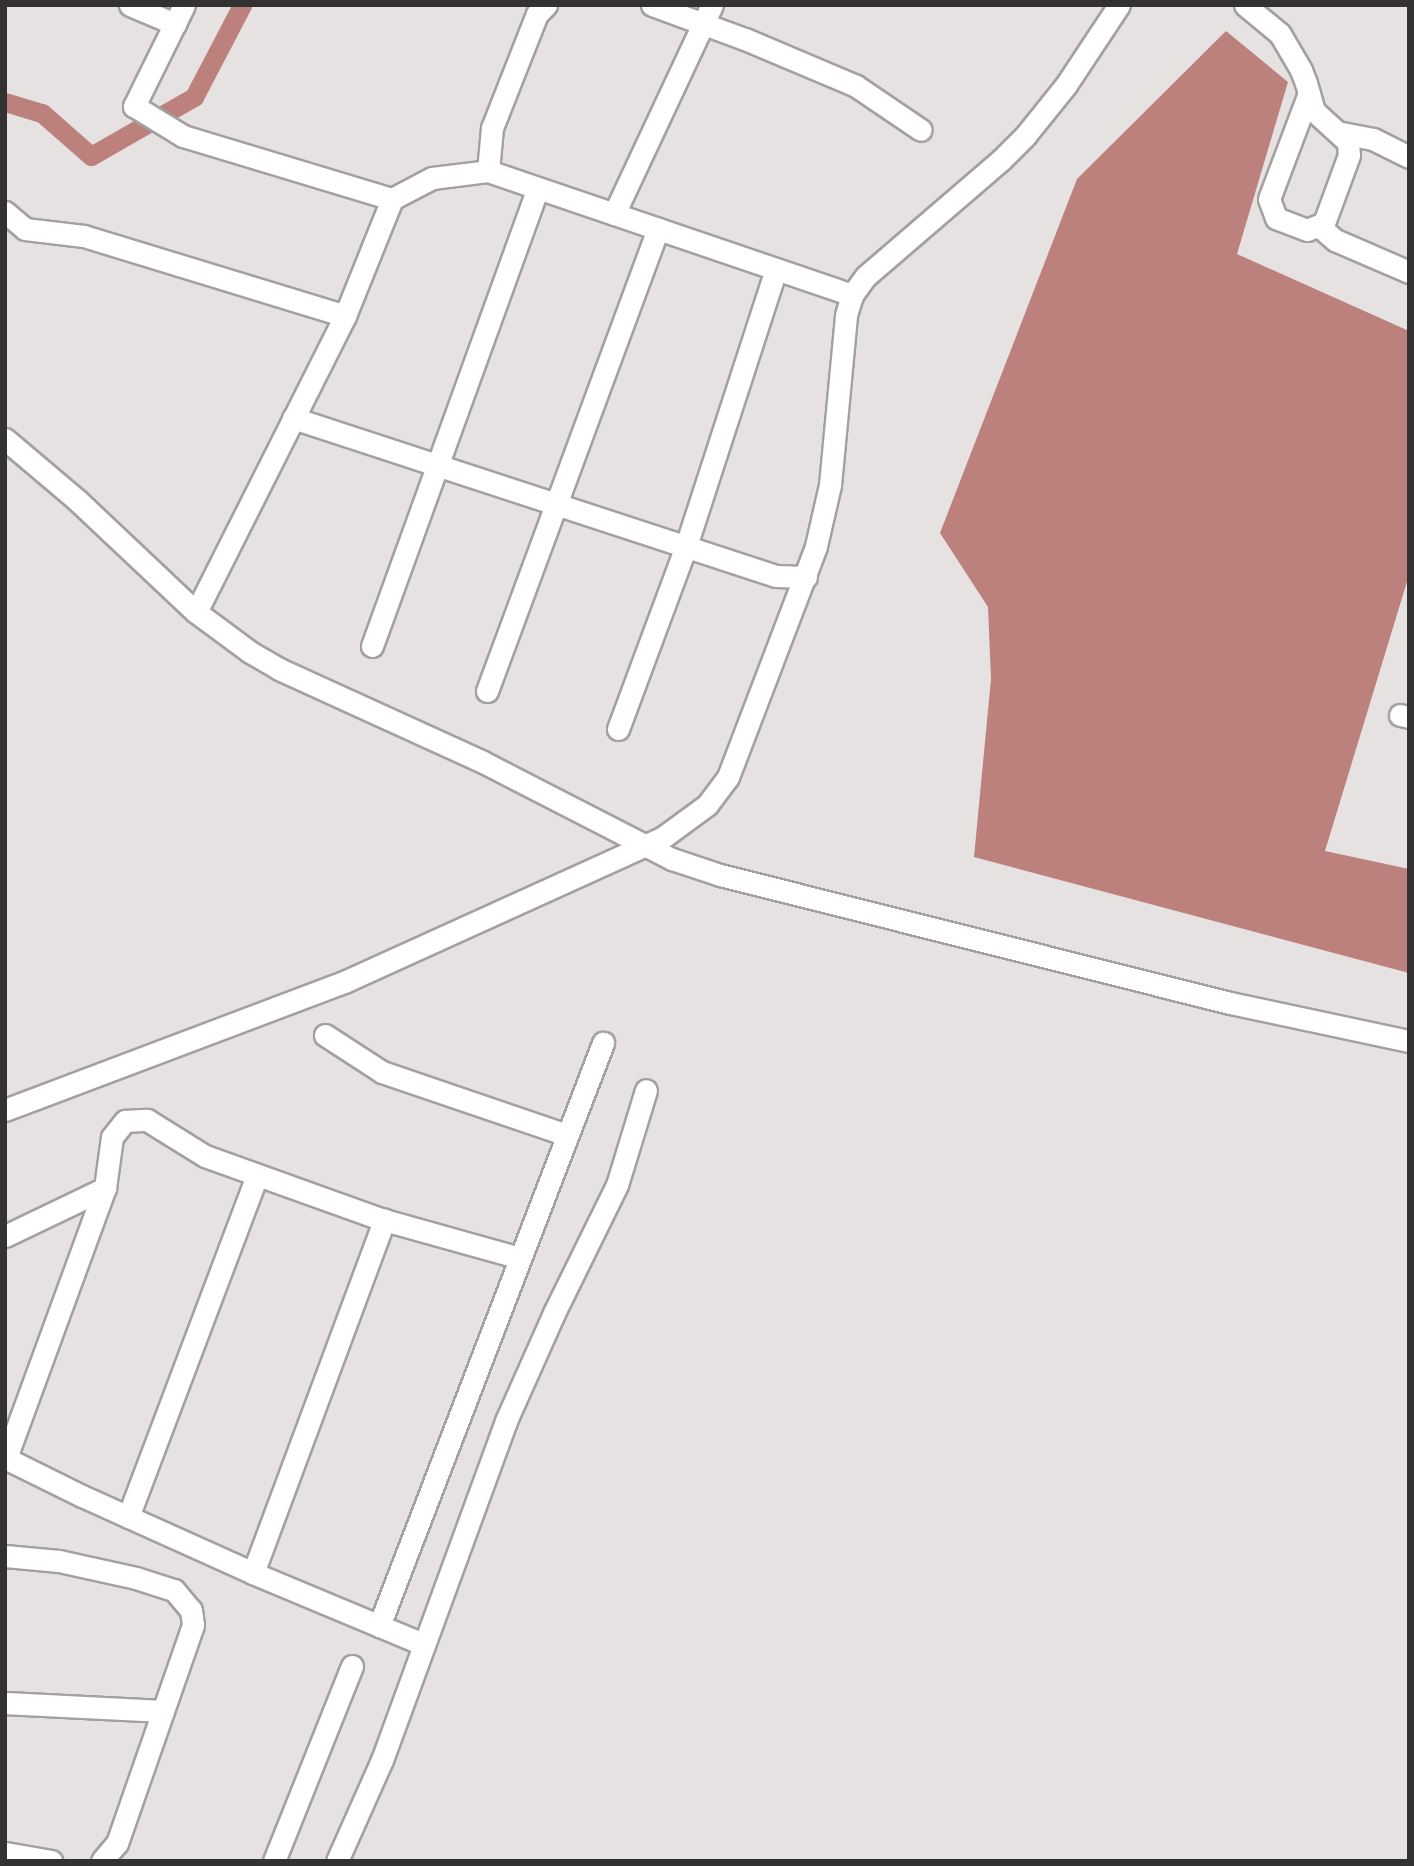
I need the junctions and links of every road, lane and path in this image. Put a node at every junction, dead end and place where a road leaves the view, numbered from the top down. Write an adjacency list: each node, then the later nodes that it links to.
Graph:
1 (130, 5): 8 (street)
2 (546, 5): 14 (street)
3 (652, 5): 7 (street)
4 (1119, 5): 23 (street)
5 (1245, 5): 9 (street)
6 (1271, 5): 9 (street)
7 (708, 14): 11 (street); 18 (street)
8 (179, 15): 16 (street)
9 (1280, 34): 10 (street)
10 (1309, 93): 12 (street); 19 (street)
11 (921, 130)
12 (1342, 133): 13 (street); 19 (street)
13 (1409, 157)
14 (488, 171): 15 (street); 16 (street)
15 (538, 188): 18 (street); 27 (street)
16 (392, 199): 24 (street)
17 (5, 212): 24 (street)
18 (614, 214): 20 (street)
19 (1320, 227): 22 (street)
20 (658, 229): 21 (street); 28 (street)
21 (776, 270): 23 (street); 29 (street)
22 (1409, 272)
23 (852, 295): 30 (street)
24 (345, 316): 25 (street)
25 (293, 418): 27 (street); 31 (street)
26 (5, 439): 31 (street)
27 (439, 466): 28 (street); 32 (street)
28 (555, 504): 29 (street); 33 (street)
29 (686, 546): 30 (street); 34 (street)
30 (806, 577): 35 (street)
31 (196, 612): 35 (street)
32 (372, 646)
33 (487, 691)
34 (618, 729)
35 (643, 846): 37 (street); 40 (street)
36 (325, 1035): 41 (street)
37 (1409, 1041)
38 (603, 1043): 41 (street)
39 (646, 1090): 52 (street)
40 (5, 1110)
41 (568, 1135): 46 (street)
42 (257, 1175): 43 (street); 44 (street); 48 (street)
43 (105, 1188): 45 (street); 47 (street)
44 (384, 1220): 46 (street); 50 (street)
45 (5, 1236)
46 (520, 1258): 51 (street)
47 (5, 1458): 48 (street)
48 (128, 1517): 50 (street)
49 (5, 1556): 55 (street)
50 (253, 1573): 51 (street)
51 (379, 1626): 52 (street)
52 (423, 1644): 60 (street)
53 (352, 1665): 59 (street)
54 (5, 1703): 55 (street)
55 (163, 1711): 58 (street)
56 (5, 1853): 57 (street)
57 (51, 1861)
58 (102, 1861)
59 (274, 1861)
60 (337, 1861)

